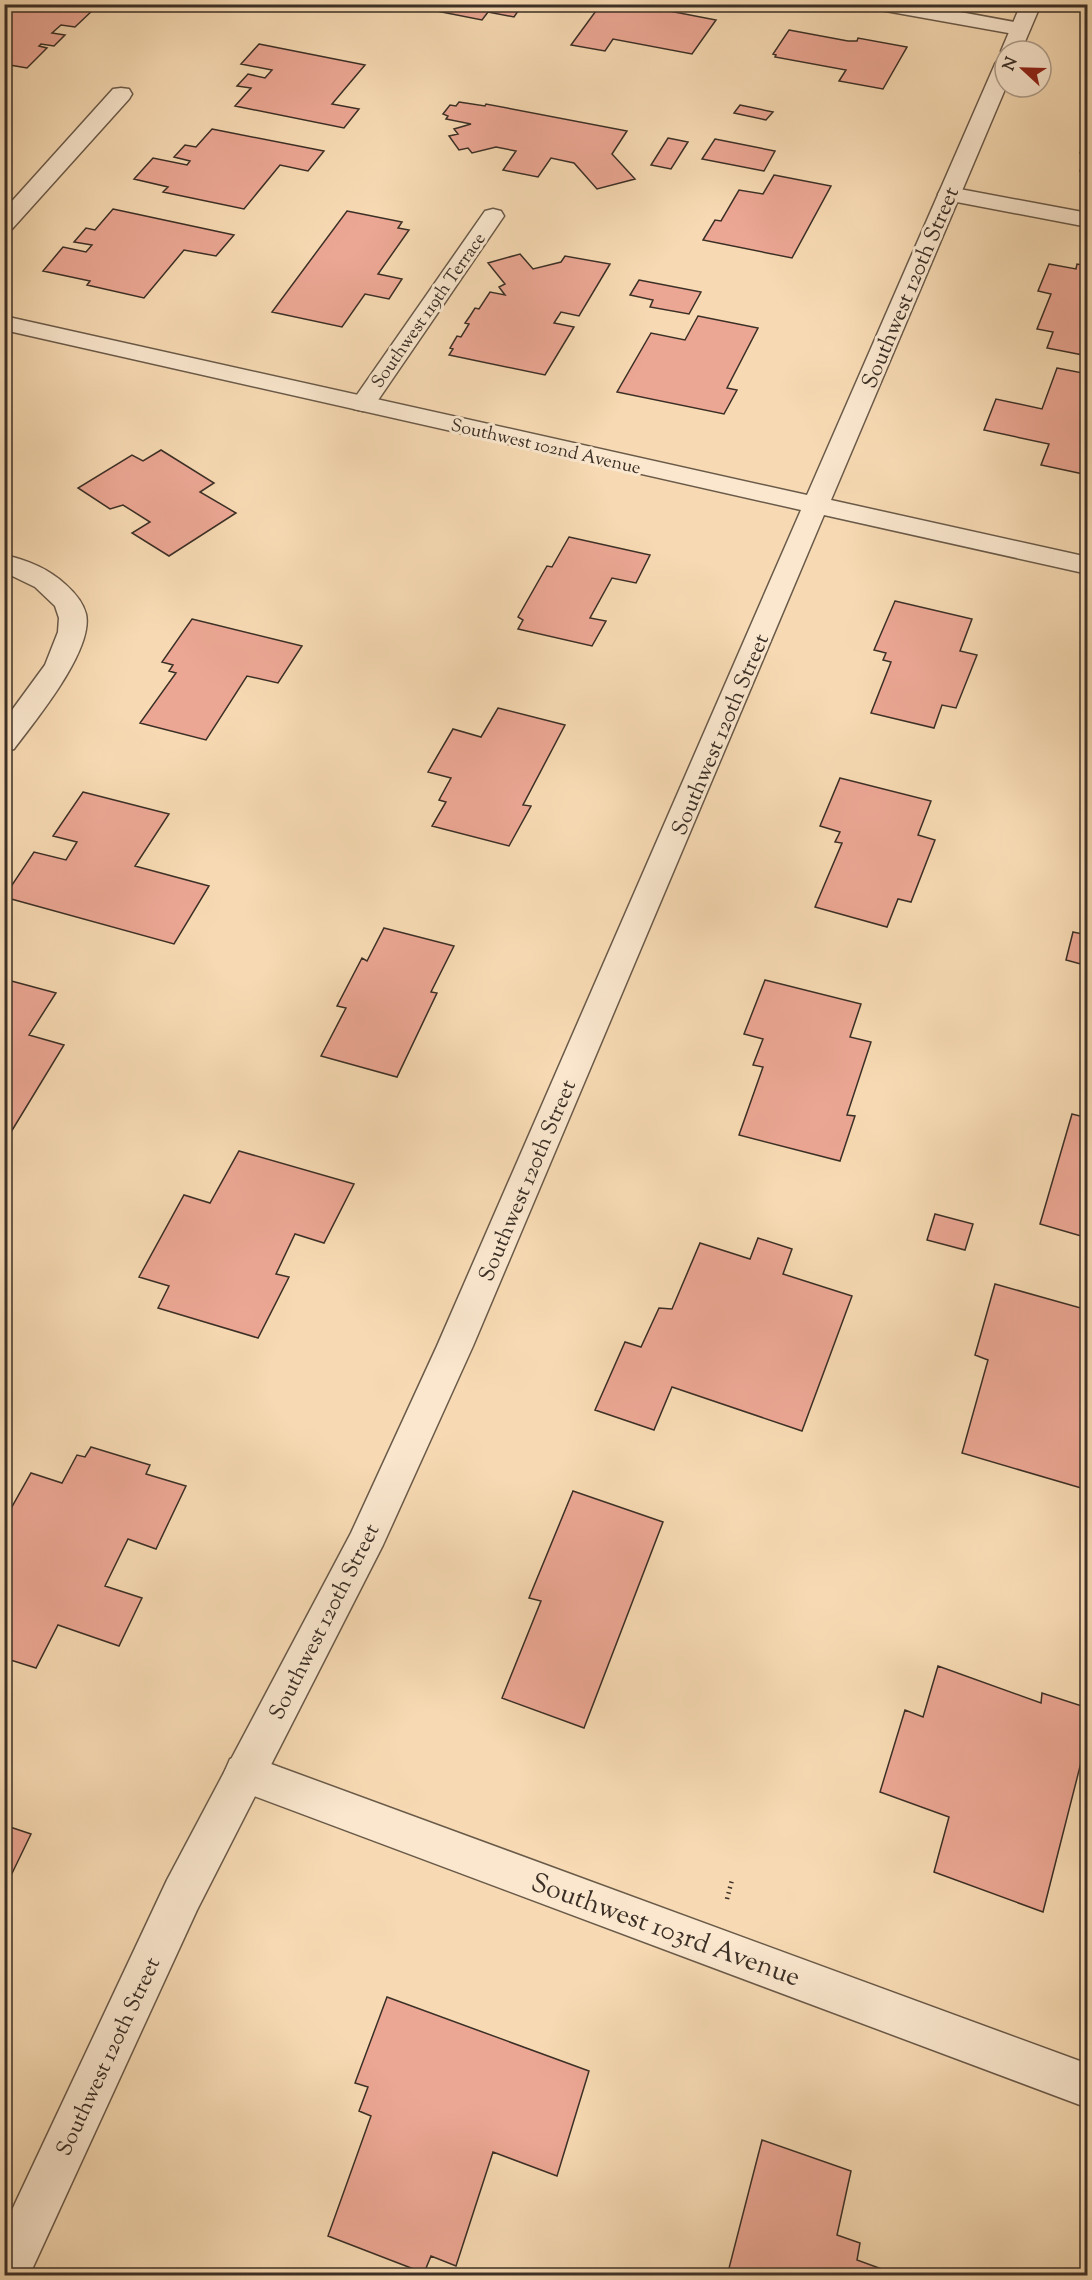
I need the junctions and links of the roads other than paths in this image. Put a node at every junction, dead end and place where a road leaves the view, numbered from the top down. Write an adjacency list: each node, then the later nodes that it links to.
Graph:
1 (880, 4): 3 (street)
2 (1031, 4): 3 (street)
3 (1020, 29): 4 (street)
4 (1016, 39)
5 (993, 92): 7 (street, Southwest 120th Street)
6 (121, 94): 10 (street)
7 (949, 194): 9 (street); 13 (street, Southwest 120th Street)
8 (493, 216): 12 (street, Southwest 119th Terrace)
9 (1088, 220)
10 (4, 224)
11 (4, 323): 12 (street, Southwest 102nd Avenue)
12 (363, 404): 13 (street, Southwest 102nd Avenue)
13 (816, 507): 15 (street, Southwest 102nd Avenue); 17 (street, Southwest 120th Street)
14 (15, 566): 16 (street)
15 (1088, 566)
16 (4, 742)
17 (244, 1773): 18 (street, Southwest 103rd Avenue); 19 (street, Southwest 120th Street)
18 (1088, 2086)
19 (4, 2276)

